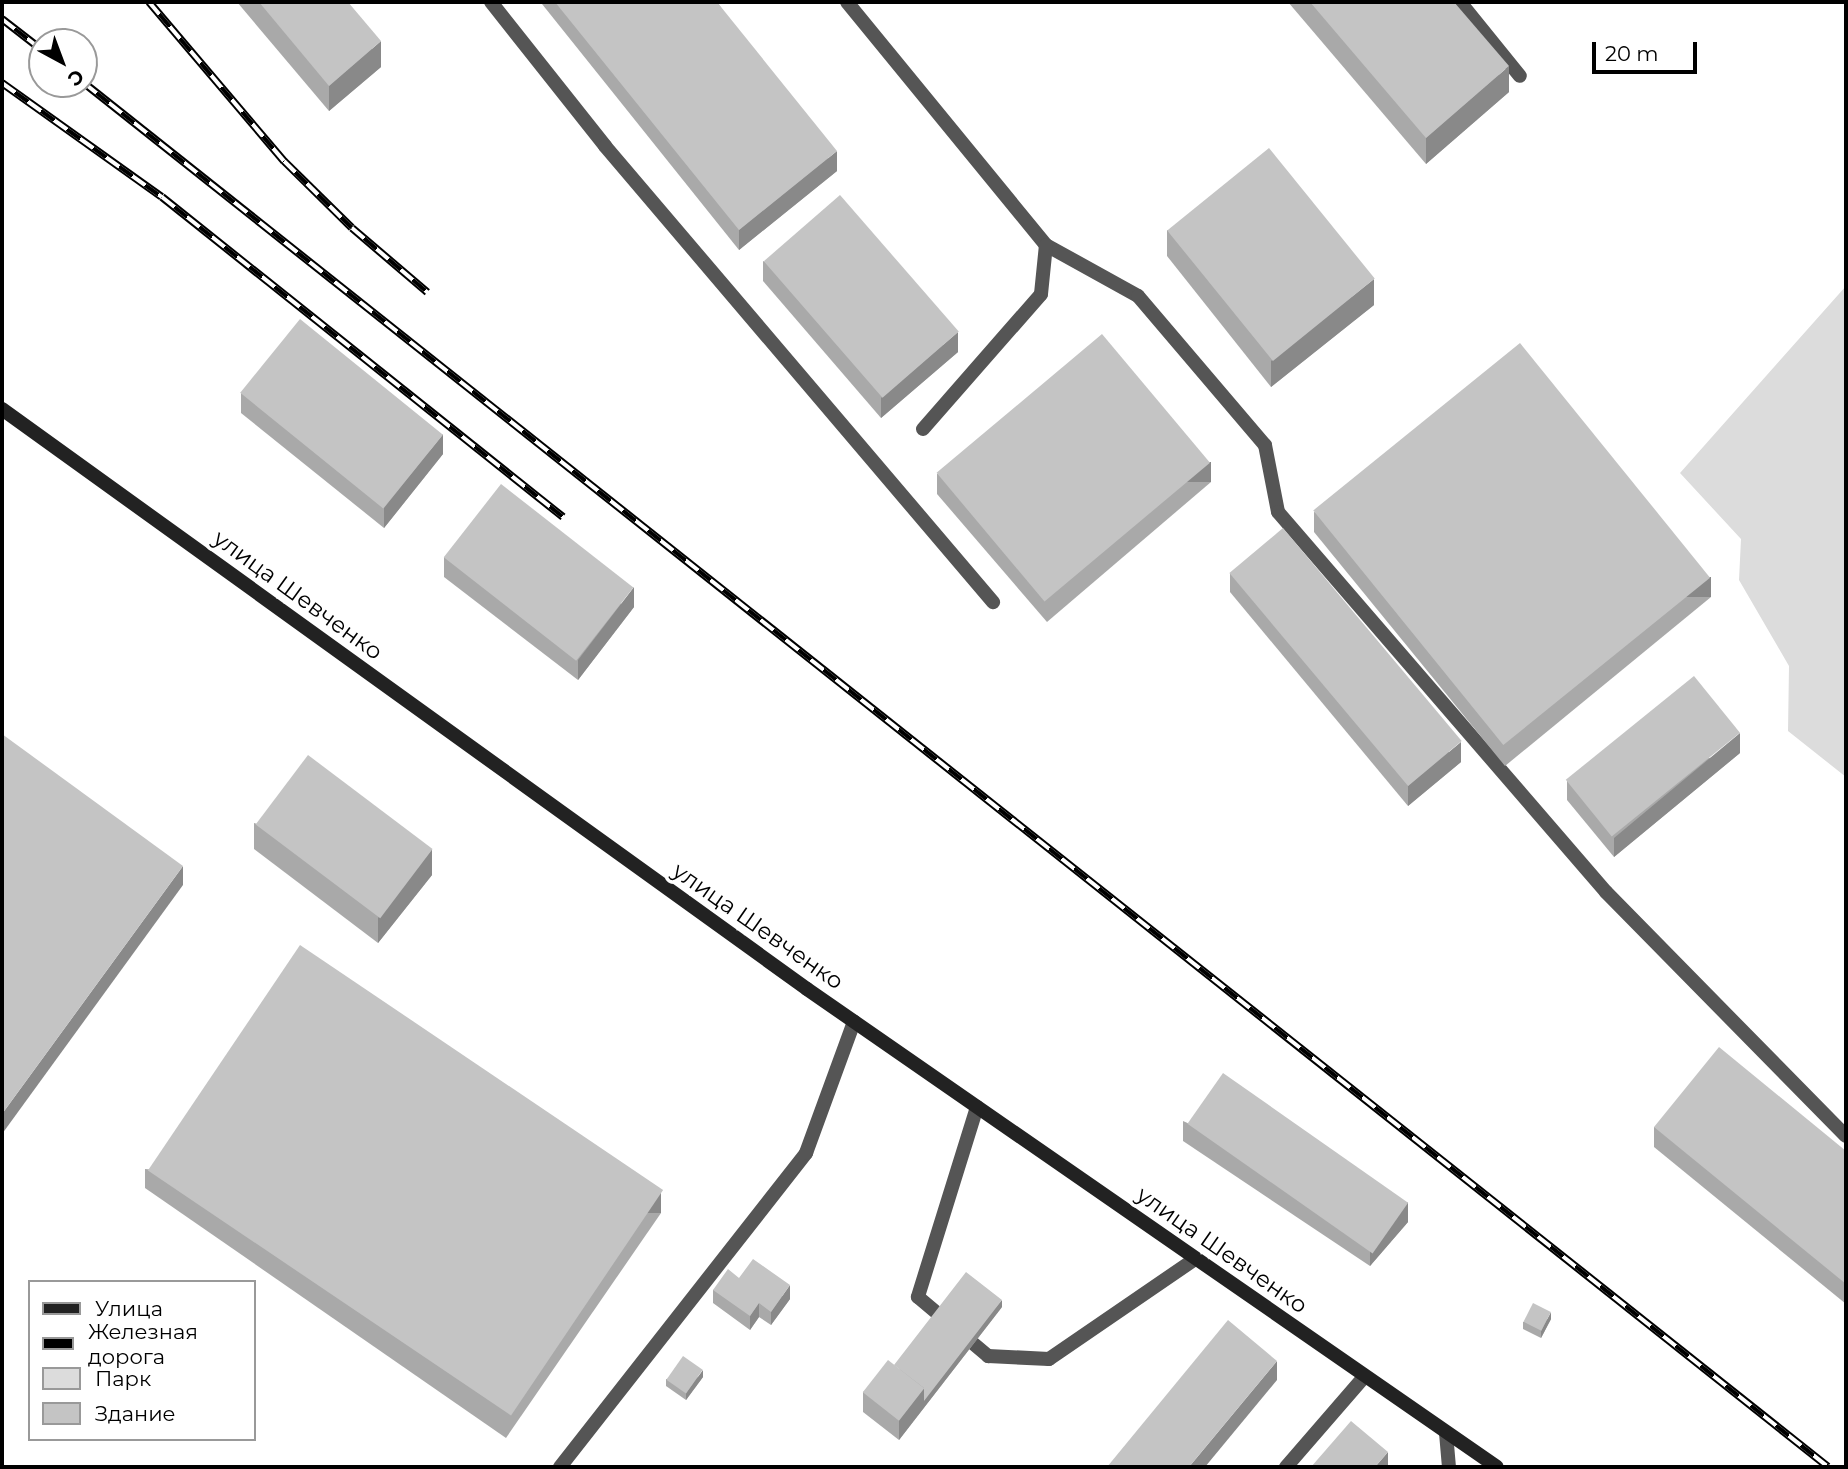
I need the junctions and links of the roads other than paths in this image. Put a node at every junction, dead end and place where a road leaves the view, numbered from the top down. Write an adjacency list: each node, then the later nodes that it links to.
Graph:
1 (491, 2): 8 (lane)
2 (847, 2): 5 (lane)
3 (1460, 2): 4 (lane)
4 (1520, 76)
5 (1046, 245): 7 (lane); 11 (lane)
6 (2, 408): 9 (street, улица Шевченко)
7 (923, 429)
8 (992, 602)
9 (854, 1022): 10 (street, улица Шевченко); 15 (lane)
10 (977, 1107): 12 (street, улица Шевченко); 12 (lane)
11 (1846, 1136)
12 (1195, 1259): 13 (street, улица Шевченко)
13 (1364, 1377): 14 (street, улица Шевченко); 16 (lane)
14 (1446, 1433): 17 (lane); 18 (street, улица Шевченко)
15 (560, 1467)
16 (1286, 1467)
17 (1449, 1467)
18 (1497, 1467)

